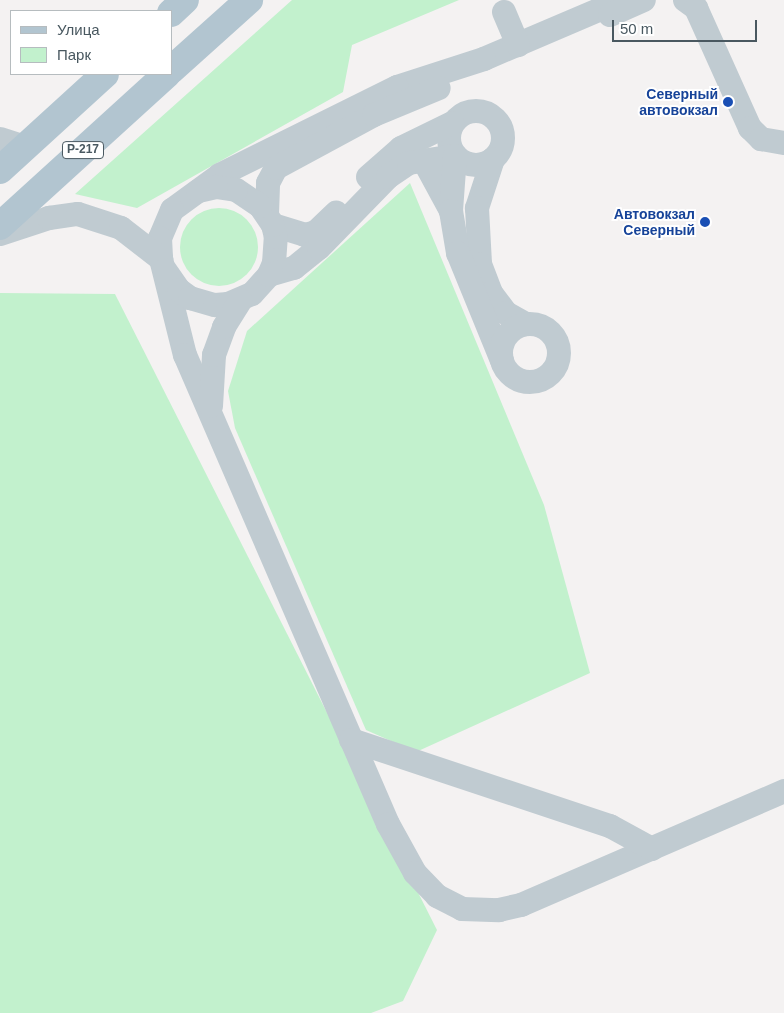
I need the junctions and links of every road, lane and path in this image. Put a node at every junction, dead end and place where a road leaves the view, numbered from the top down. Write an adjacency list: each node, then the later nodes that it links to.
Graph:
1 (185, 0): 6 (main road)
2 (249, 0): 9 (main road)
3 (622, 0): 8 (street)
4 (644, 0): 21 (street)
5 (685, 0): 14 (street)
6 (172, 12)
7 (504, 12): 8 (street)
8 (518, 44): 19 (street)
9 (172, 69)
10 (104, 75): 13 (main road, Р-217)
11 (166, 75): 22 (main road, Р-217)
12 (452, 124): 15 (street); 16 (street); 21 (street)
13 (12, 143): 18 (main road, Р-217)
14 (784, 143)
15 (455, 156): 16 (street); 17 (street); 20 (street)
16 (493, 159): 27 (street)
17 (424, 161): 20 (street); 25 (street)
18 (0, 170)
19 (197, 191): 21 (street); 24 (street)
20 (450, 210): 28 (street)
21 (270, 219): 25 (street)
22 (0, 226)
23 (0, 234): 24 (street)
24 (163, 264): 26 (street); 29 (street)
25 (269, 275): 26 (street)
26 (240, 300): 29 (street)
27 (526, 324): 28 (street); 28 (street)
28 (502, 360)
29 (211, 415): 30 (street)
30 (351, 740): 32 (street); 32 (street)
31 (784, 791): 32 (street)
32 (652, 850)

